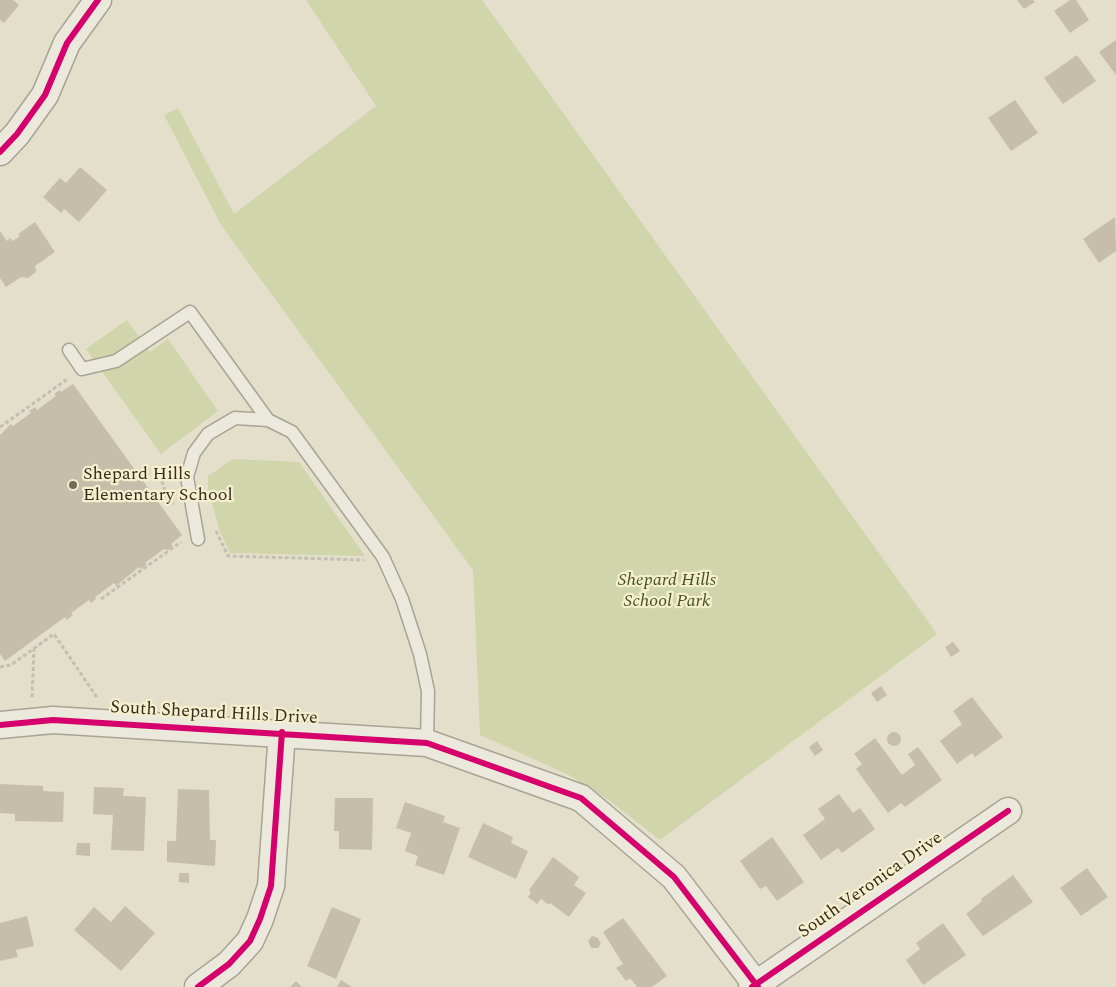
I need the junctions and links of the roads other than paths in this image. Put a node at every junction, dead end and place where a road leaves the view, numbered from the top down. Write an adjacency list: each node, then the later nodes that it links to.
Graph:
1 (98, 0): 2 (street)
2 (0, 152)
3 (69, 350): 4 (lane)
4 (268, 420): 5 (lane); 8 (lane)
5 (198, 538)
6 (0, 725): 7 (street, South Shepard Hills Drive)
7 (282, 732): 8 (street, South Shepard Hills Drive); 11 (street)
8 (427, 743): 10 (street, South Shepard Hills Drive)
9 (1008, 810): 10 (street, South Veronica Drive)
10 (755, 986)
11 (198, 987)

